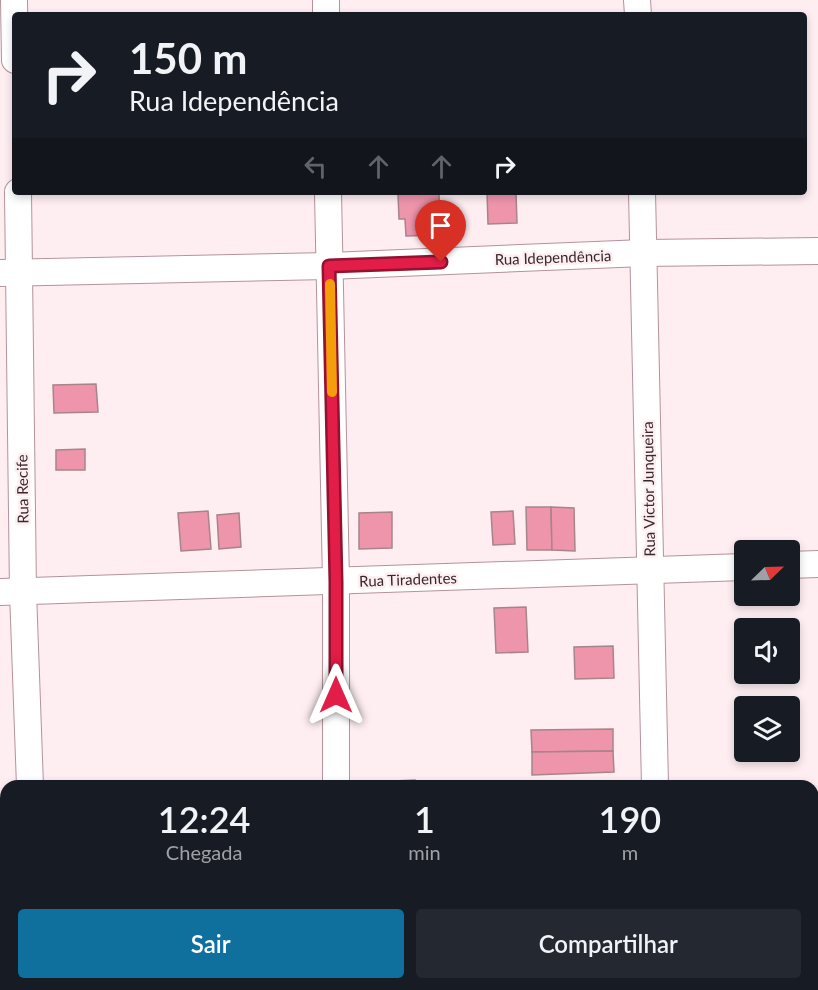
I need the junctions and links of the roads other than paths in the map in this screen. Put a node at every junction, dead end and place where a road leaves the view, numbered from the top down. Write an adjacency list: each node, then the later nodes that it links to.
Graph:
1 (18, 195): 7 (street, Rua Recife)
2 (328, 195): 6 (street)
3 (642, 195): 5 (street, Rua Victor Junqueira)
4 (818, 251): 5 (street, Rua Idependência)
5 (644, 253): 6 (street, Rua Idependência); 11 (street, Rua Victor Junqueira)
6 (329, 266): 7 (street, Rua Idependência); 12 (street)
7 (10, 273): 13 (street, Rua Recife)
8 (818, 564): 9 (street)
9 (800, 565)
10 (734, 567): 11 (street, Rua Tiradentes)
11 (649, 570): 12 (street, Rua Tiradentes); 16 (street, Rua Victor Junqueira)
12 (336, 582): 13 (street, Rua Tiradentes); 15 (street)
13 (11, 592): 14 (street, Rua Recife)
14 (29, 780)
15 (336, 780)
16 (655, 780)

